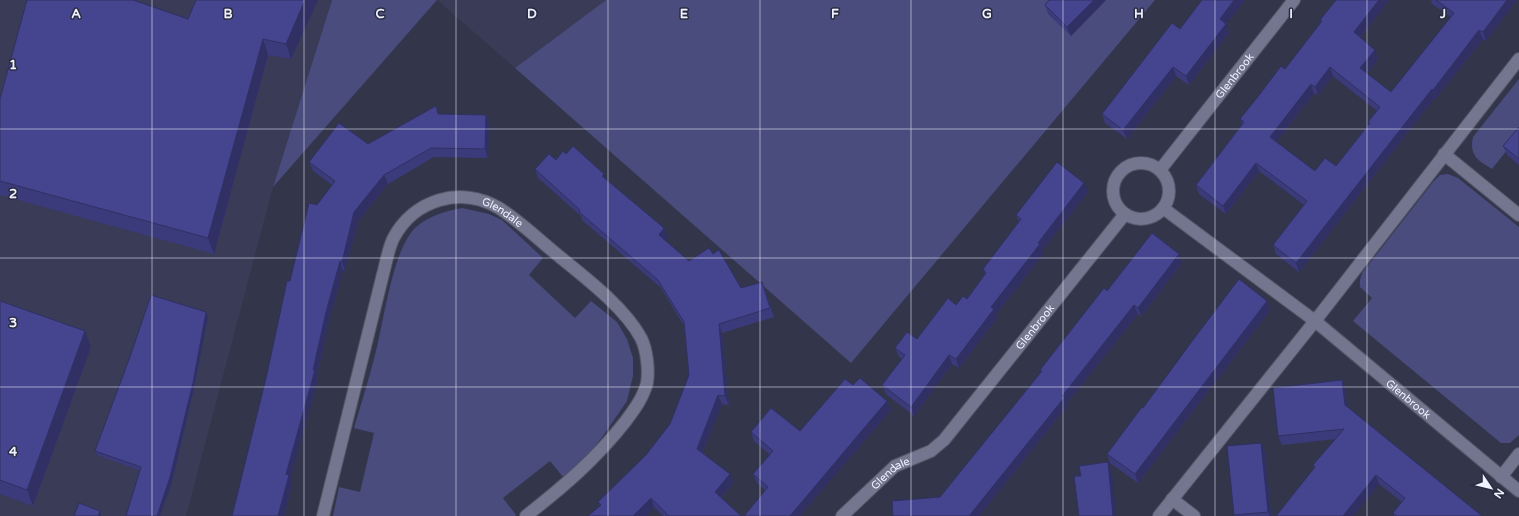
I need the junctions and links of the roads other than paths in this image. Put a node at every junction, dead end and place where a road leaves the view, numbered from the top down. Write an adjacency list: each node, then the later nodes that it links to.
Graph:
1 (1294, 0): 4 (street, Glenbrook)
2 (1519, 59): 3 (street)
3 (1444, 154): 7 (street); 8 (street)
4 (1160, 170): 5 (street); 6 (street)
5 (1163, 208): 6 (street); 8 (street, Glenbrook)
6 (1125, 214): 9 (street, Glenbrook)
7 (1519, 215)
8 (1315, 321): 11 (street, Glenbrook); 13 (street)
9 (944, 440): 16 (street, Glendale)
10 (1519, 454): 11 (street)
11 (1501, 477): 12 (street, Glenbrook)
12 (1519, 492)
13 (1172, 499): 17 (street); 18 (street)
14 (324, 516): 15 (street, Glendale)
15 (526, 516)
16 (842, 516)
17 (1159, 516)
18 (1194, 516)

